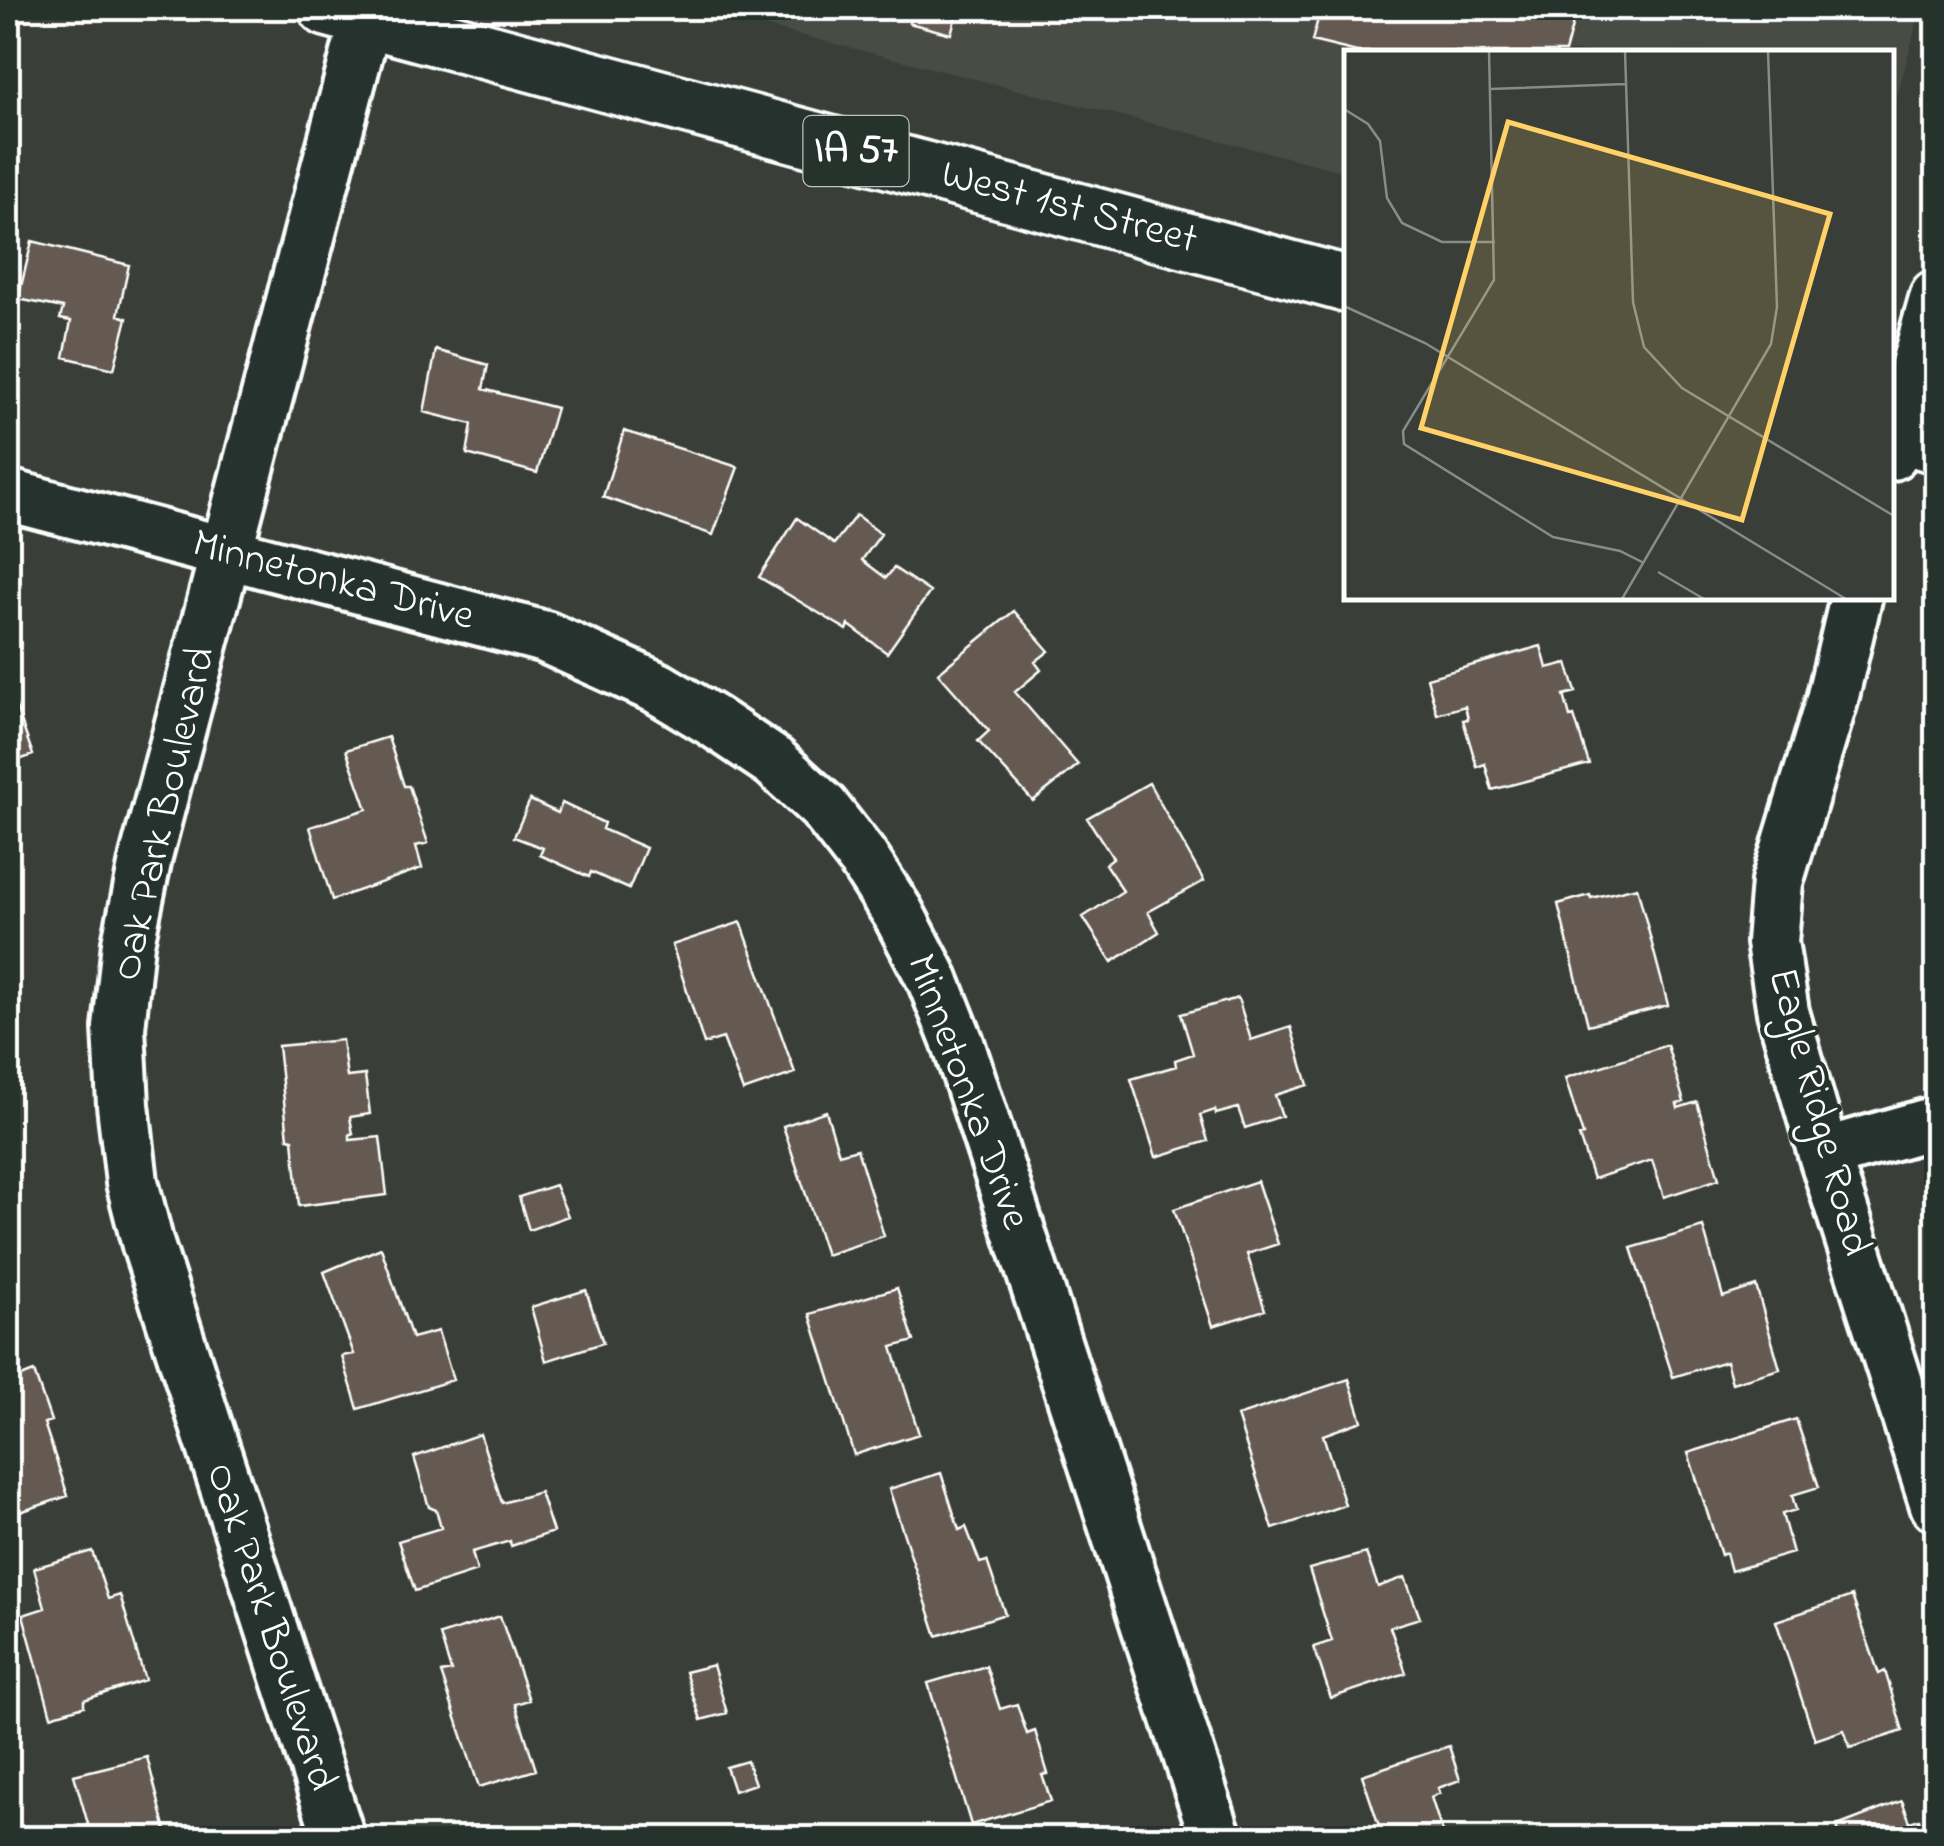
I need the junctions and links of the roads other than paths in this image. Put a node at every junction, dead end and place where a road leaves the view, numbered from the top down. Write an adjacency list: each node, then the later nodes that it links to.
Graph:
1 (354, 11): 2 (main road, West 1st Street / IA 57); 6 (street, Oak Park Boulevard)
2 (1344, 283)
3 (1936, 296): 4 (street)
4 (1904, 441)
5 (8, 495): 6 (street, Minnetonka Drive)
6 (227, 554): 11 (street, Oak Park Boulevard); 12 (street, Minnetonka Drive)
7 (1856, 600): 9 (street, Eagle Ridge Road)
8 (1936, 1122): 9 (street)
9 (1824, 1154): 10 (street, Eagle Ridge Road)
10 (1936, 1505)
11 (339, 1838)
12 (1216, 1838)

